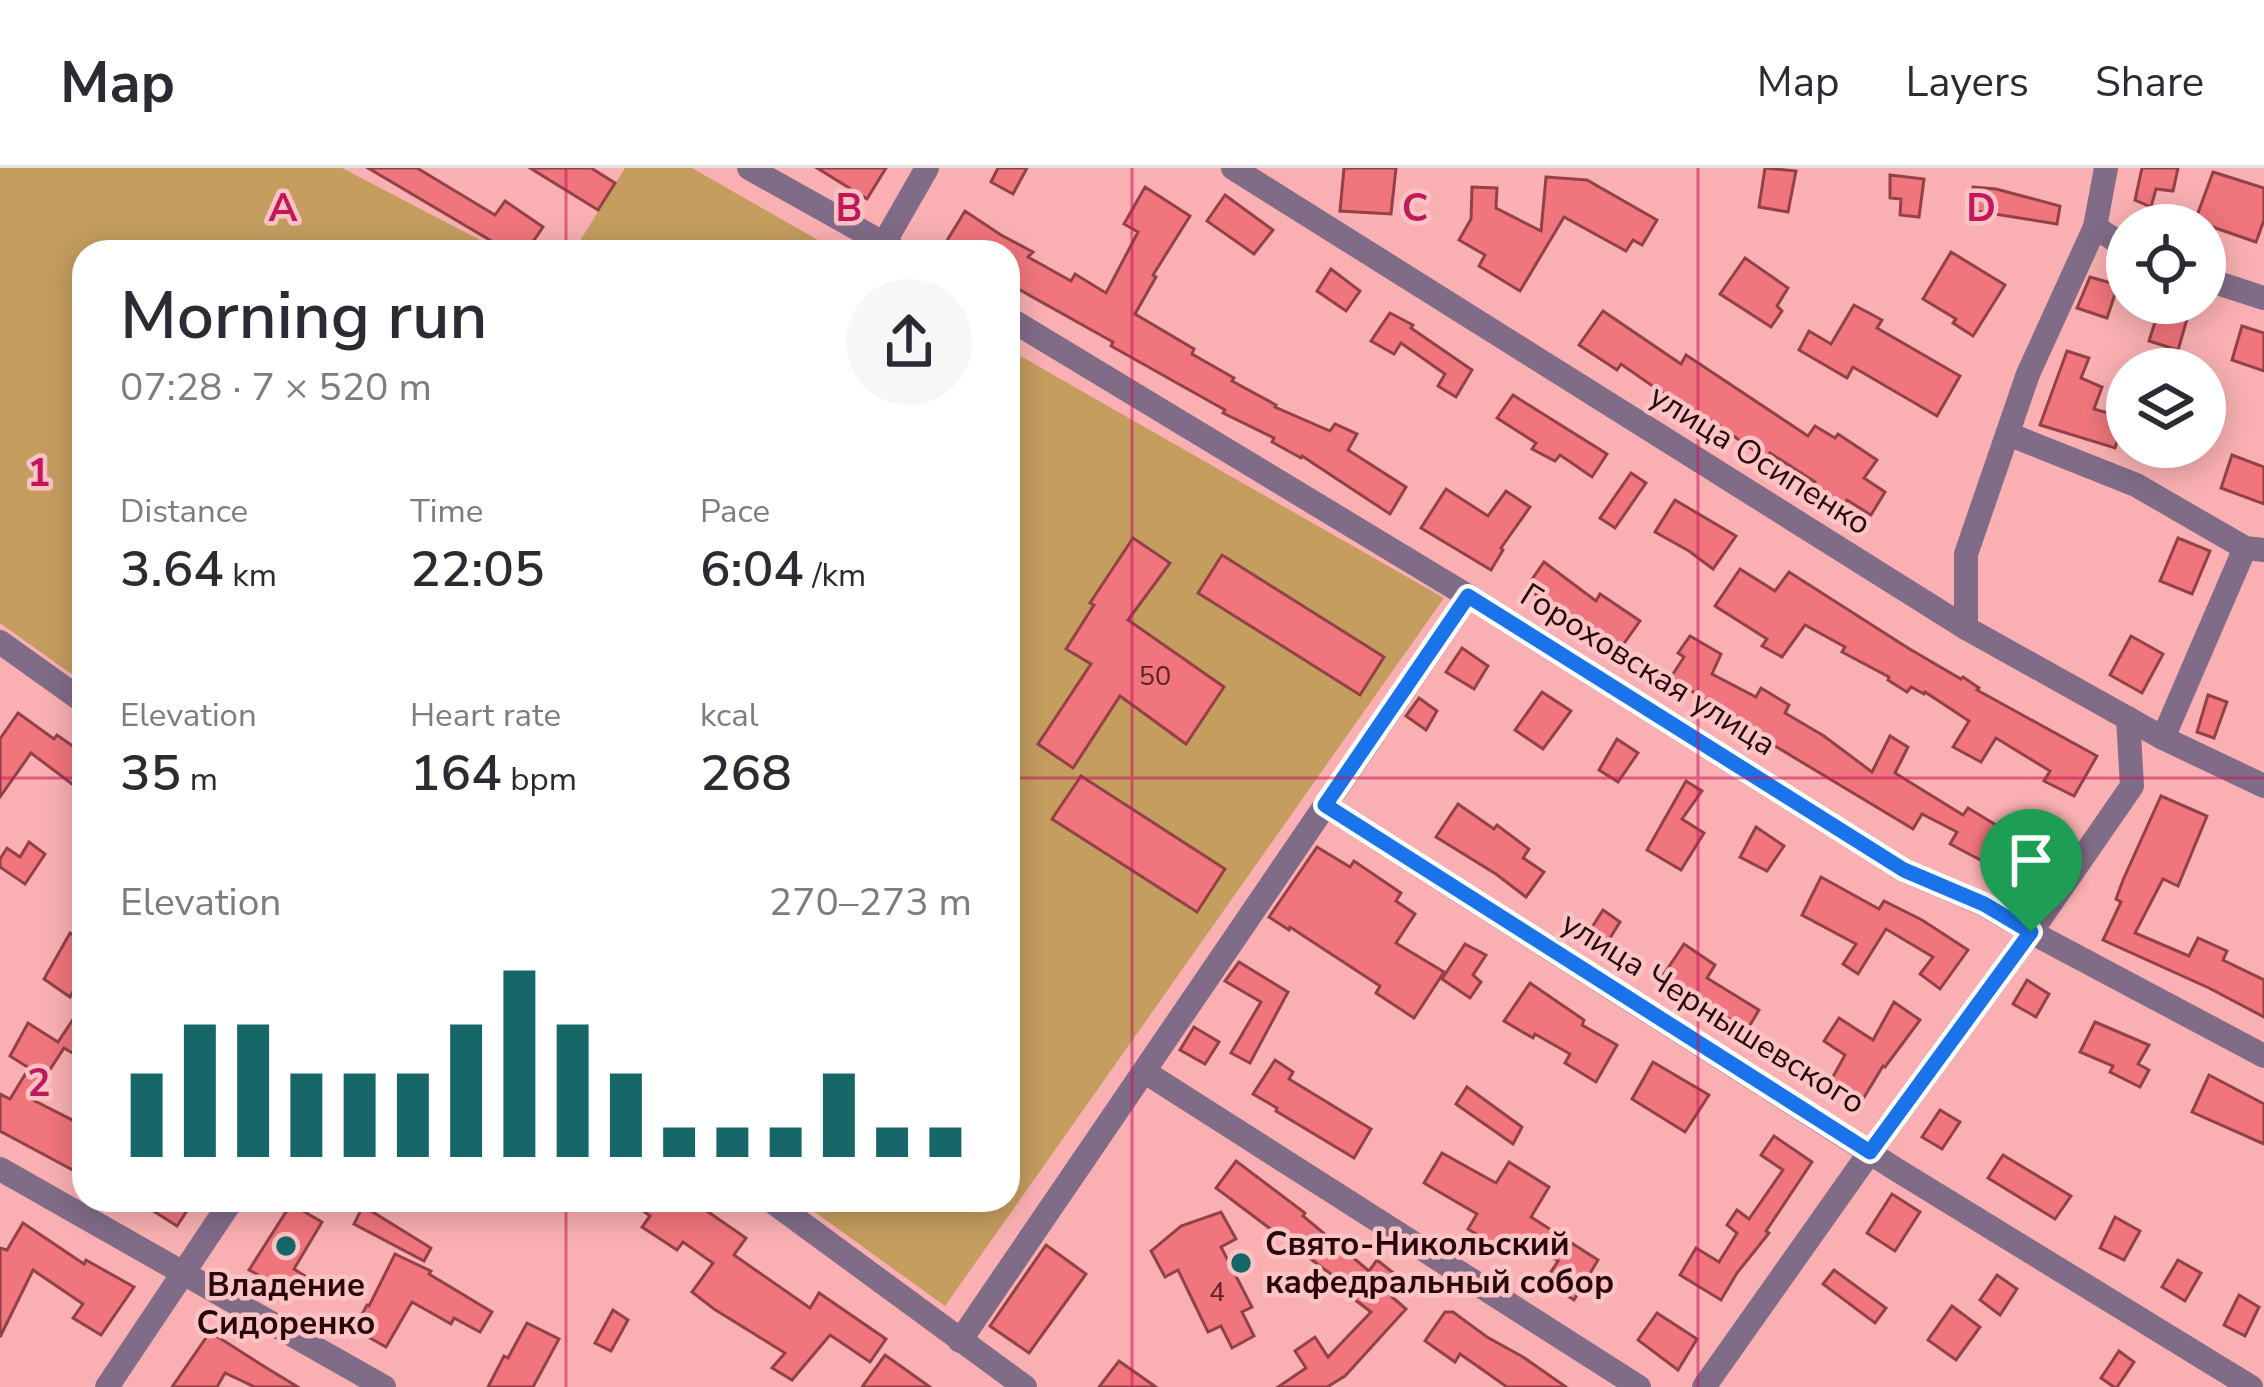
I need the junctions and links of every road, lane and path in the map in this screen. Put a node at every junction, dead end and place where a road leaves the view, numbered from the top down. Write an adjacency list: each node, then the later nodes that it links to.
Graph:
1 (748, 168): 7 (street)
2 (927, 168): 8 (street)
3 (1233, 168): 15 (street, улица Осипенко)
4 (2106, 168): 5 (street)
5 (2095, 227): 6 (street); 12 (street)
6 (2106, 234)
7 (878, 240)
8 (894, 240)
9 (2226, 286): 10 (street)
10 (2264, 298)
11 (1020, 325): 14 (street, Гороховская улица)
12 (2008, 434): 13 (street); 15 (street)
13 (2255, 549): 19 (street)
14 (1468, 596): 21 (street); 22 (street, Гороховская улица)
15 (1966, 628): 18 (street, улица Осипенко)
16 (0, 642): 17 (street)
17 (72, 693)
18 (2128, 718): 19 (street, улица Осипенко); 22 (street)
19 (2163, 738): 20 (street, улица Осипенко)
20 (2264, 786)
21 (1325, 805): 24 (street); 25 (street, улица Чернышевского)
22 (2031, 932): 23 (street, Гороховская улица); 25 (street)
23 (2264, 1056)
24 (1145, 1072): 32 (street); 36 (street)
25 (1870, 1152): 37 (street); 38 (street, улица Чернышевского)
26 (0, 1168): 27 (street)
27 (72, 1208)
28 (79, 1212): 31 (street)
29 (224, 1212): 31 (street)
30 (786, 1212): 32 (street)
31 (184, 1271): 33 (street); 34 (street)
32 (960, 1341): 35 (street)
33 (107, 1387)
34 (384, 1387)
35 (1025, 1387)
36 (1639, 1387)
37 (1704, 1387)
38 (2251, 1387)

